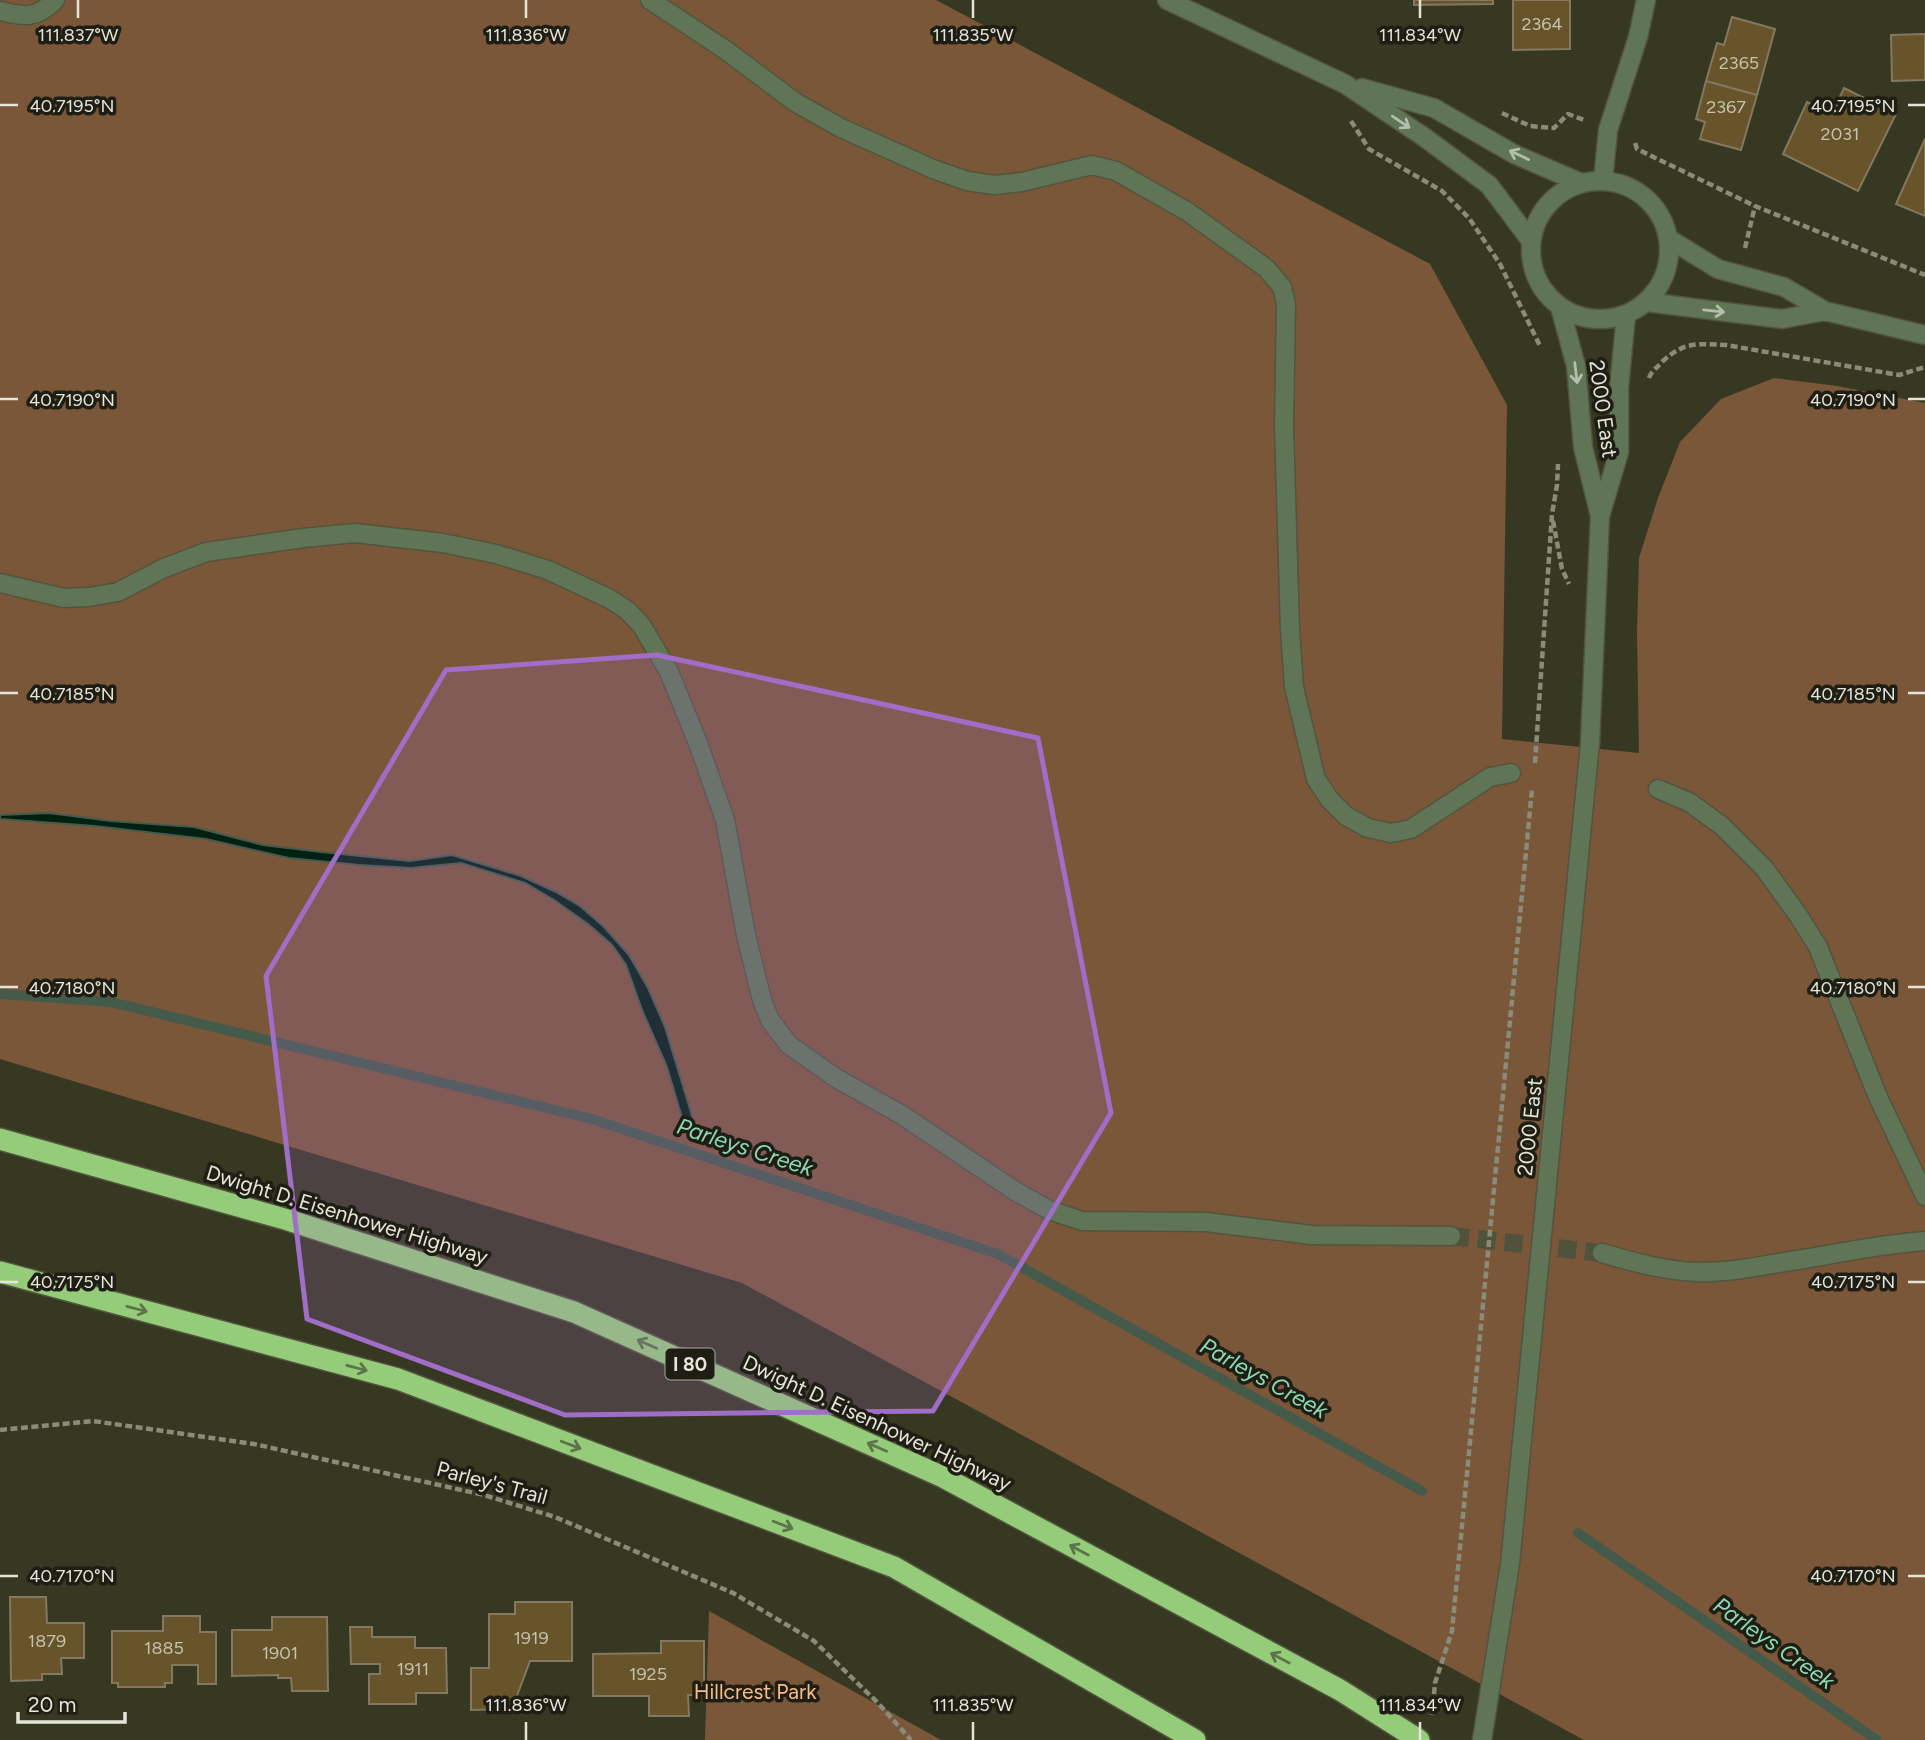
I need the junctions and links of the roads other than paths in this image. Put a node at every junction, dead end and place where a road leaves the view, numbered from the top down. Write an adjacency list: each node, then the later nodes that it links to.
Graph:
1 (55, 0): 5 (street)
2 (650, 0): 18 (street)
3 (1167, 0): 6 (street)
4 (1646, 0): 7 (street)
5 (0, 11)
6 (1345, 84): 8 (street, one-way to 6); 10 (street, one-way to 10)
7 (1603, 181): 8 (street); 9 (street)
8 (1581, 183): 10 (street)
9 (1669, 239): 11 (street); 13 (street)
10 (1531, 241): 12 (street)
11 (1646, 302): 13 (street, one-way to 13); 14 (street)
12 (1560, 307): 14 (street); 16 (street, 2000 East, one-way to 16)
13 (1825, 311): 15 (street)
14 (1626, 315): 16 (street, 2000 East)
15 (1925, 335)
16 (1600, 516): 28 (street, 2000 East)
17 (0, 583): 22 (street)
18 (1511, 774)
19 (1658, 789): 21 (street)
20 (0, 1139): 27 (highway, Dwight D. Eisenhower Highway / I 80, one-way to 20)
21 (1925, 1196)
22 (1451, 1236)
23 (1925, 1241): 24 (street)
24 (1602, 1253)
25 (0, 1272): 26 (highway, one-way to 26)
26 (1195, 1740)
27 (1419, 1740)
28 (1482, 1740)

